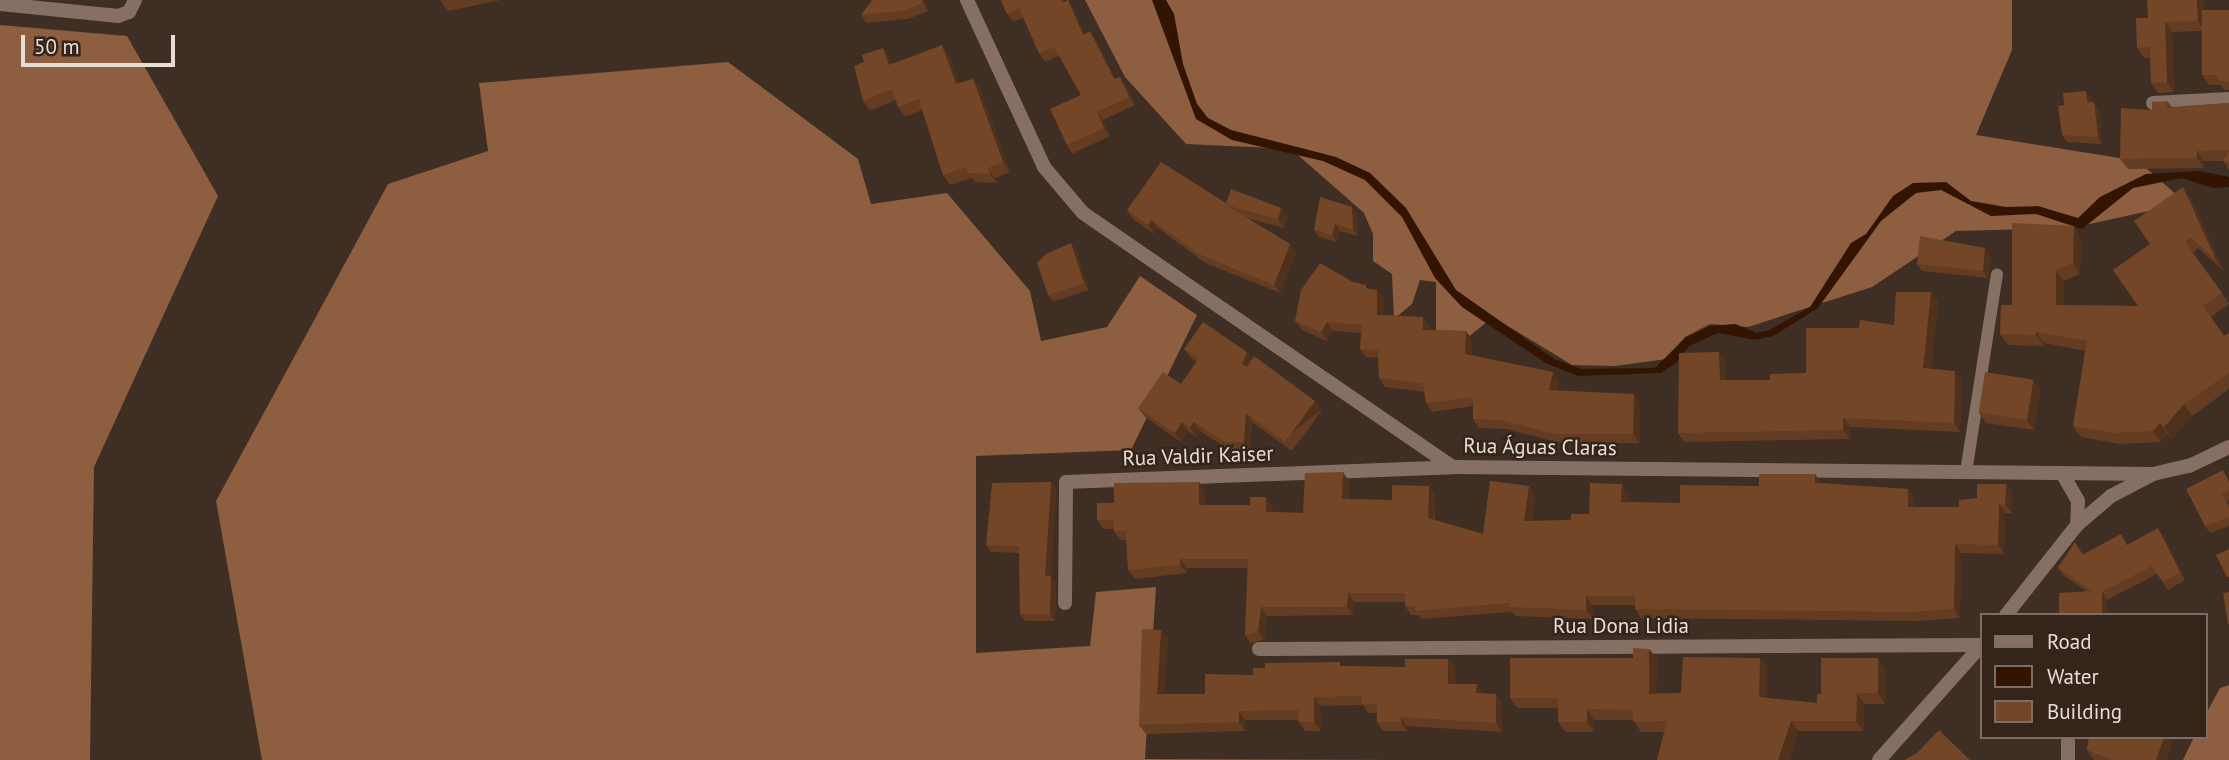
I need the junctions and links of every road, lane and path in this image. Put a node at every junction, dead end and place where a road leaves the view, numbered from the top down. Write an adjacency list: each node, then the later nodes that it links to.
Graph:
1 (967, 0): 8 (street, Rua Águas Claras)
2 (0, 4): 3 (street)
3 (132, 6)
4 (2229, 99): 5 (street)
5 (2153, 103)
6 (1997, 274): 9 (lane)
7 (2229, 447): 11 (street)
8 (1453, 467): 9 (street, Rua Águas Claras); 13 (street, Rua Valdir Kaiser)
9 (1966, 472): 10 (street, Rua Águas Claras)
10 (2062, 473): 11 (street, Rua Águas Claras); 12 (street)
11 (2152, 474): 12 (street)
12 (2077, 525): 14 (street)
13 (1065, 603)
14 (2008, 613)
15 (1980, 645): 17 (street, Rua Dona Lidia)
16 (1980, 647): 19 (street)
17 (1259, 649)
18 (2068, 741): 20 (street)
19 (1879, 760)
20 (2068, 760)

